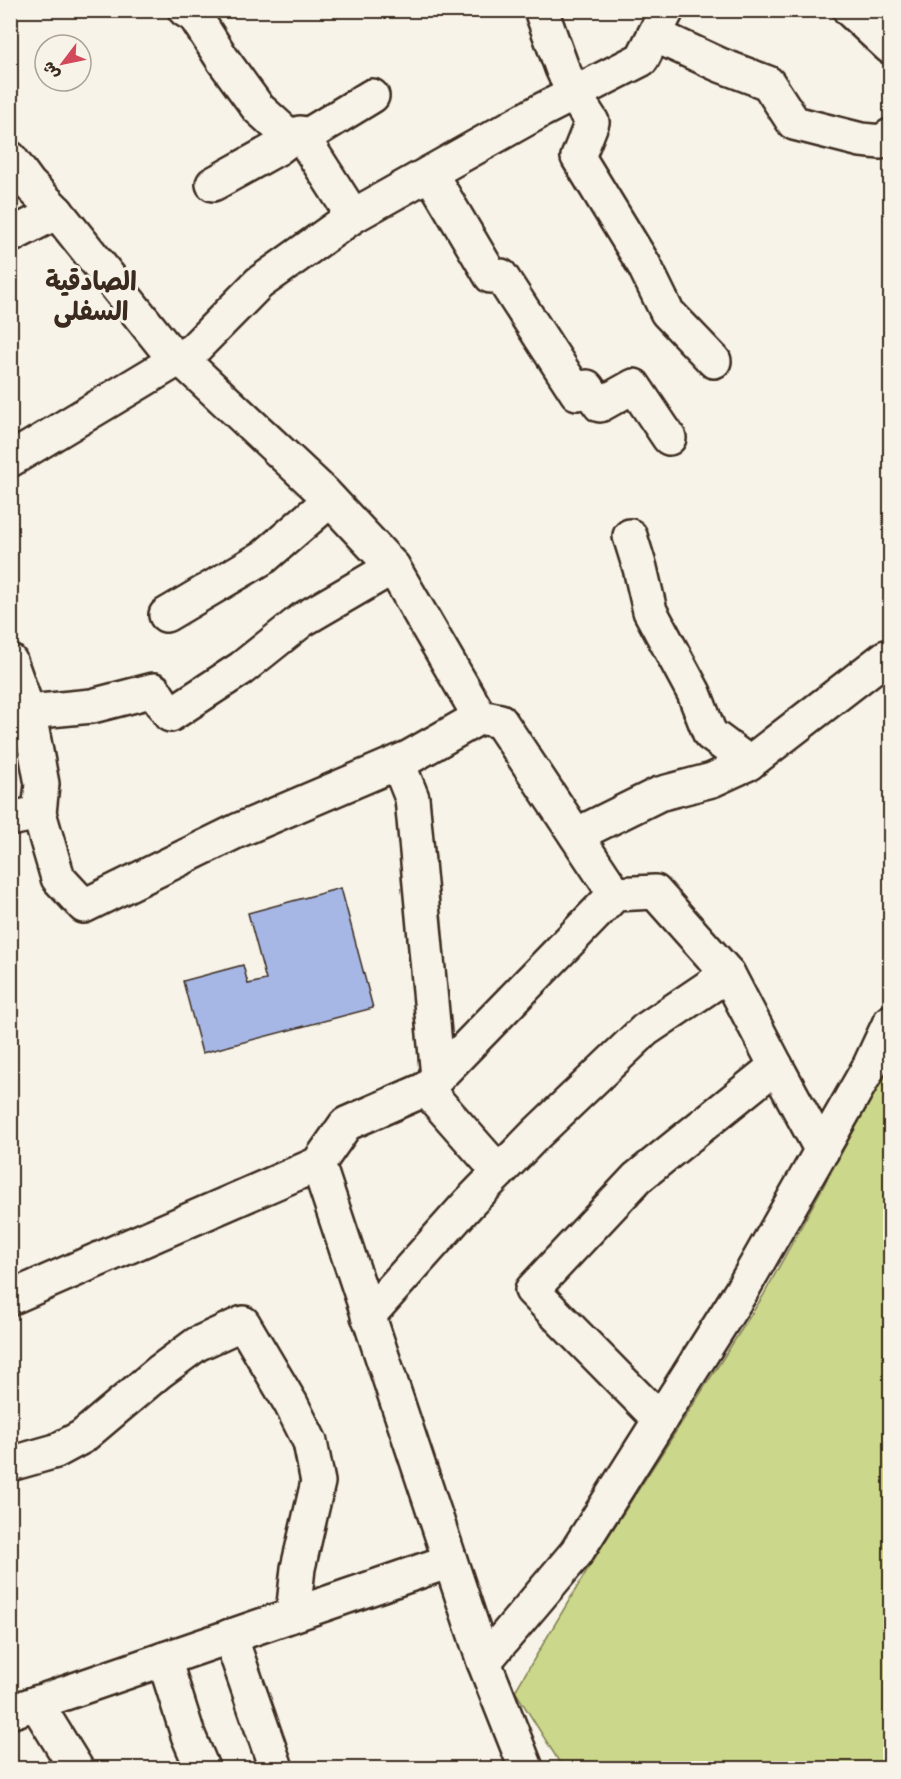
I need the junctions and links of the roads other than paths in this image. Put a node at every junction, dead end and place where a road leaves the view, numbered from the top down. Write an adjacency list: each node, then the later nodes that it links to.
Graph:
1 (185, 10): 9 (street)
2 (541, 10): 6 (street)
3 (850, 10): 5 (street)
4 (661, 22): 6 (street); 8 (street)
5 (891, 47)
6 (574, 94): 11 (street); 17 (street)
7 (372, 96): 9 (street)
8 (891, 136)
9 (297, 138): 12 (street); 14 (street)
10 (10, 158): 13 (street)
11 (430, 173): 14 (street); 18 (street)
12 (213, 184)
13 (57, 212): 15 (street); 16 (street)
14 (353, 216): 16 (street)
15 (10, 236)
16 (178, 360): 19 (street); 20 (street)
17 (714, 361)
18 (669, 438)
19 (10, 460)
20 (330, 500): 22 (street); 23 (street)
21 (630, 536): 30 (street)
22 (393, 567): 26 (street); 27 (street)
23 (166, 615)
24 (891, 657): 30 (street)
25 (10, 661): 26 (street)
26 (29, 714): 28 (street)
27 (480, 717): 29 (street); 32 (street)
28 (24, 762): 31 (street)
29 (398, 763): 31 (street); 37 (street)
30 (749, 763): 32 (street)
31 (25, 816)
32 (576, 835): 33 (street)
33 (615, 894): 34 (street); 37 (street)
34 (728, 974): 36 (street); 40 (street)
35 (891, 1022): 38 (street)
36 (776, 1066): 38 (street); 43 (street)
37 (432, 1083): 39 (street); 40 (street)
38 (822, 1151): 43 (street)
39 (318, 1164): 41 (street); 42 (street)
40 (500, 1172): 42 (street)
41 (10, 1298)
42 (368, 1316): 45 (street)
43 (660, 1420): 49 (street)
44 (10, 1464): 46 (street)
45 (450, 1561): 46 (street); 49 (street)
46 (293, 1614): 47 (street)
47 (230, 1636): 48 (street); 53 (street)
48 (164, 1659): 50 (street); 52 (street)
49 (484, 1662): 54 (street)
50 (23, 1707): 51 (street)
51 (76, 1768)
52 (202, 1768)
53 (276, 1768)
54 (526, 1768)

